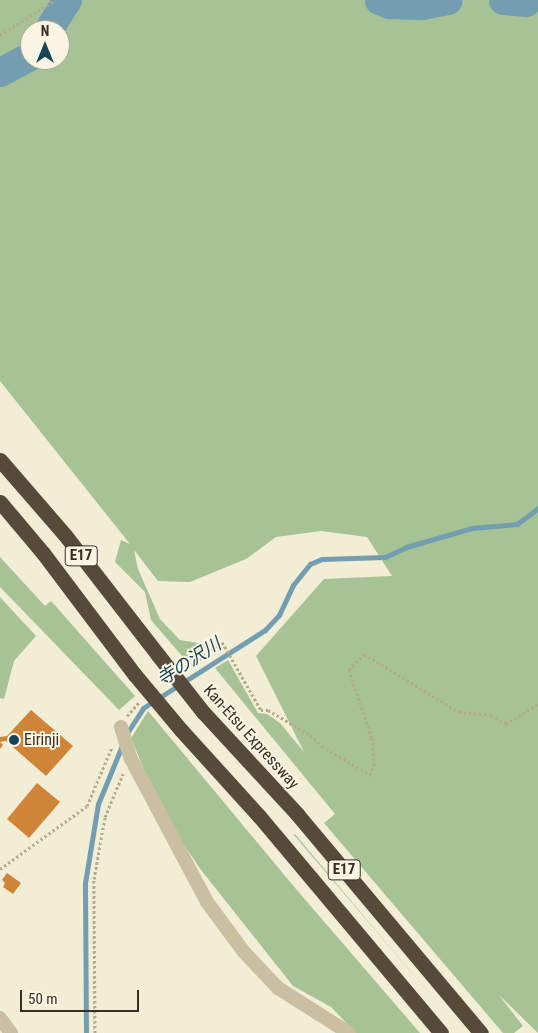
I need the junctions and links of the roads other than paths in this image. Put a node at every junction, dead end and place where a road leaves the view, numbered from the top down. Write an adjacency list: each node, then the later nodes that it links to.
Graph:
1 (0, 460): 8 (highway, Kan-Etsu Expressway / E17, bridge)
2 (0, 502): 7 (highway, E17, bridge)
3 (121, 729): 6 (street)
4 (0, 1018): 5 (street)
5 (11, 1033)
6 (349, 1033)
7 (441, 1033)
8 (481, 1033)

